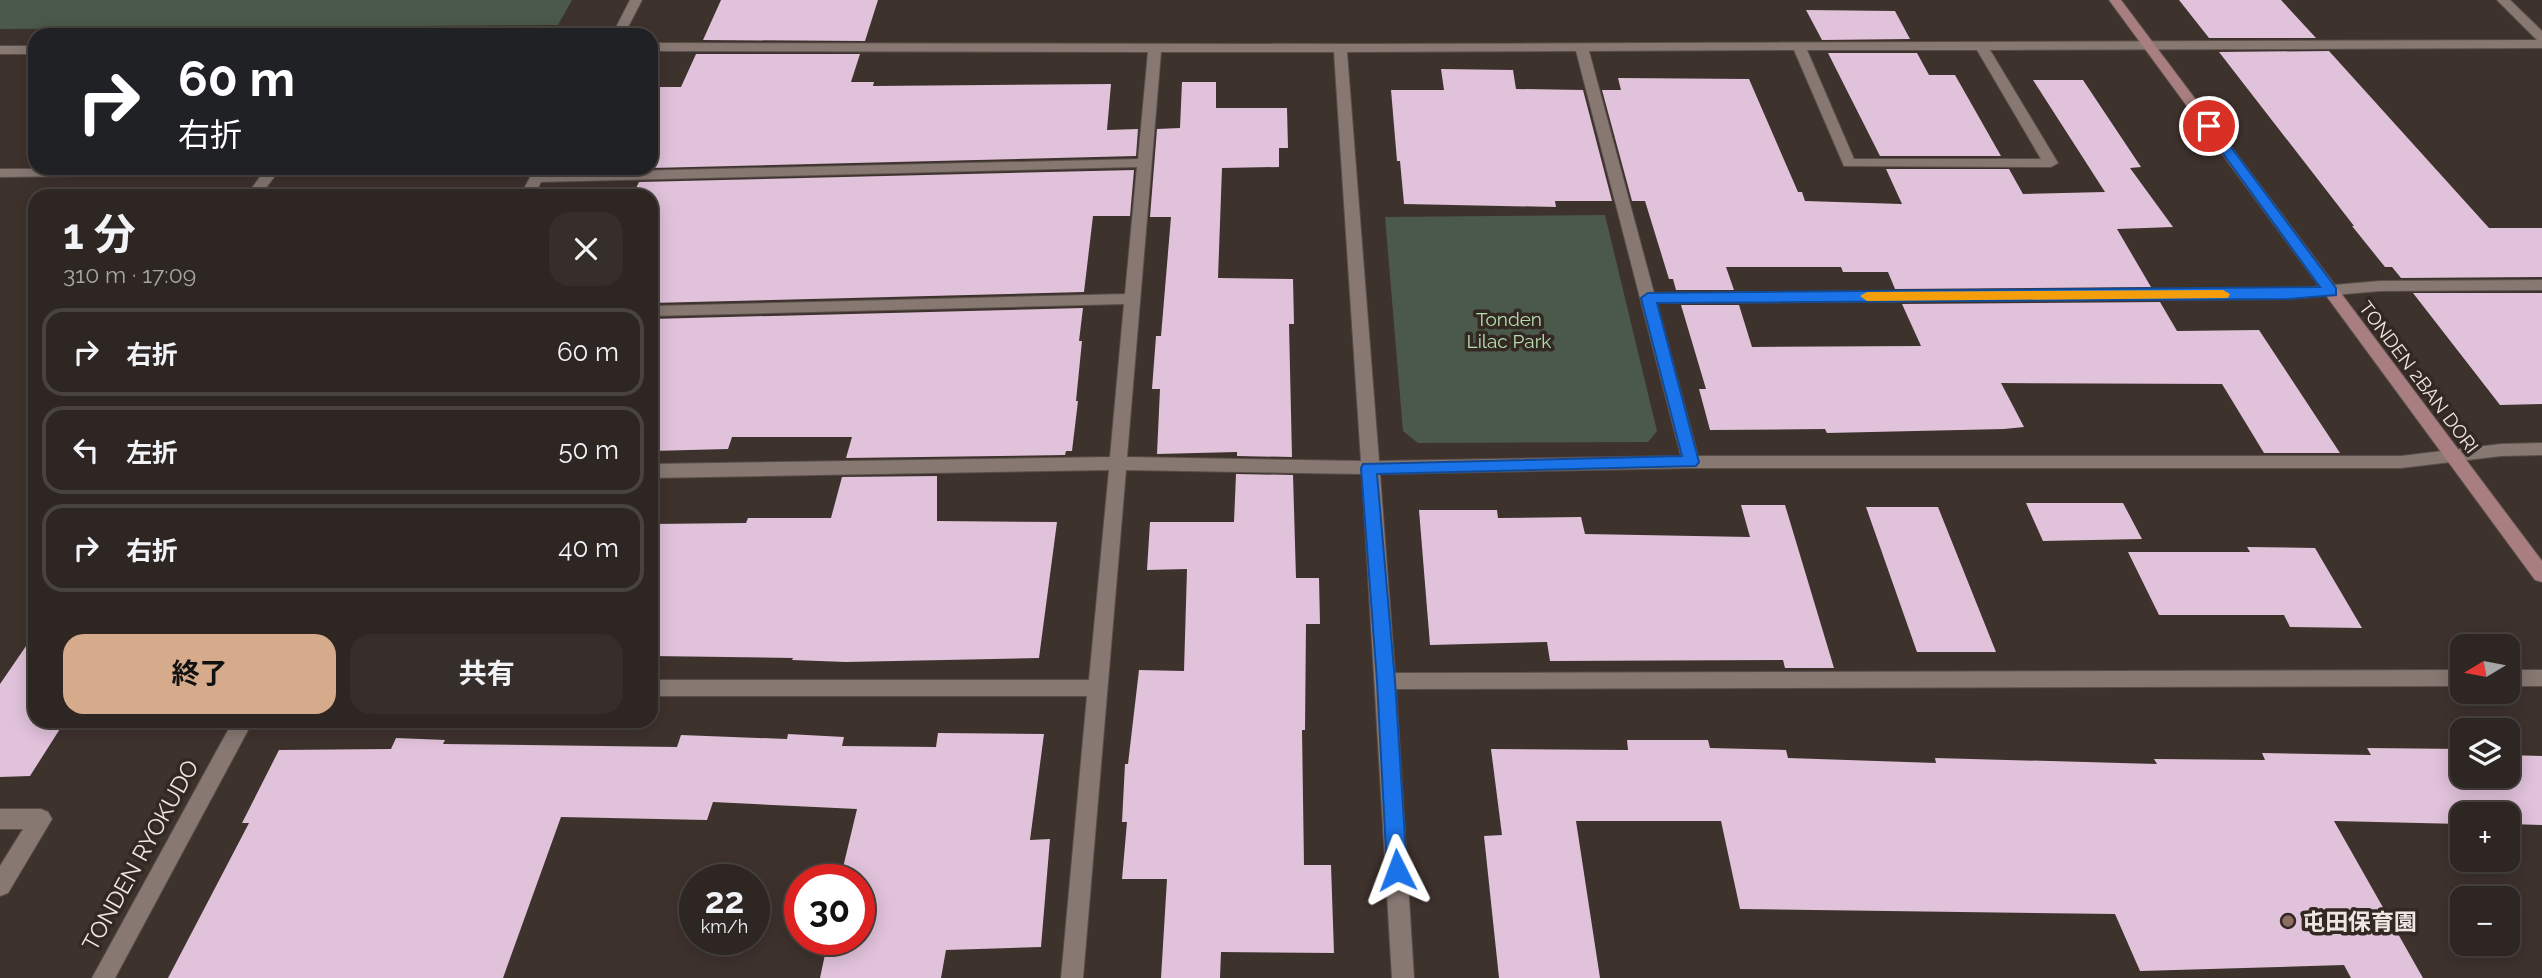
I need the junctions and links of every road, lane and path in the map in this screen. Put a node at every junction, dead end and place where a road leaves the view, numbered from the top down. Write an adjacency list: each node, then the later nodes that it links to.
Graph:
1 (636, 0): 4 (street)
2 (2116, 0): 8 (street, TONDEN 2BAN DORI)
3 (2503, 0): 5 (street)
4 (622, 28)
5 (2542, 38)
6 (2542, 44): 8 (street)
7 (1798, 45): 9 (street); 9 (street); 11 (street)
8 (2149, 45): 9 (street); 21 (street, TONDEN 2BAN DORI)
9 (1981, 46)
10 (658, 47): 15 (street)
11 (1581, 47): 12 (street); 22 (street)
12 (1340, 48): 15 (street); 29 (street)
13 (0, 50): 14 (street)
14 (28, 50)
15 (1155, 50): 16 (street)
16 (1144, 163): 17 (street); 23 (street)
17 (658, 171)
18 (0, 173): 19 (street)
19 (28, 173)
20 (2542, 285): 21 (street)
21 (2331, 291): 22 (street); 26 (street, TONDEN 2BAN DORI)
22 (1648, 298): 27 (street)
23 (1132, 299): 24 (street); 28 (street)
24 (658, 311)
25 (2542, 449): 26 (street)
26 (2453, 455): 27 (street); 31 (street, TONDEN 2BAN DORI)
27 (1691, 462): 29 (street)
28 (1117, 463): 29 (street); 30 (street); 37 (street)
29 (1368, 468): 35 (street)
30 (658, 471)
31 (2542, 575)
32 (2450, 678): 35 (street)
33 (2520, 678): 34 (street)
34 (2542, 678)
35 (1386, 681): 43 (street)
36 (658, 688): 37 (street)
37 (1097, 688): 42 (street)
38 (239, 728): 41 (street, TONDEN RYOKUDO)
39 (0, 819): 40 (street)
40 (0, 886)
41 (103, 978)
42 (1072, 978)
43 (1403, 978)

